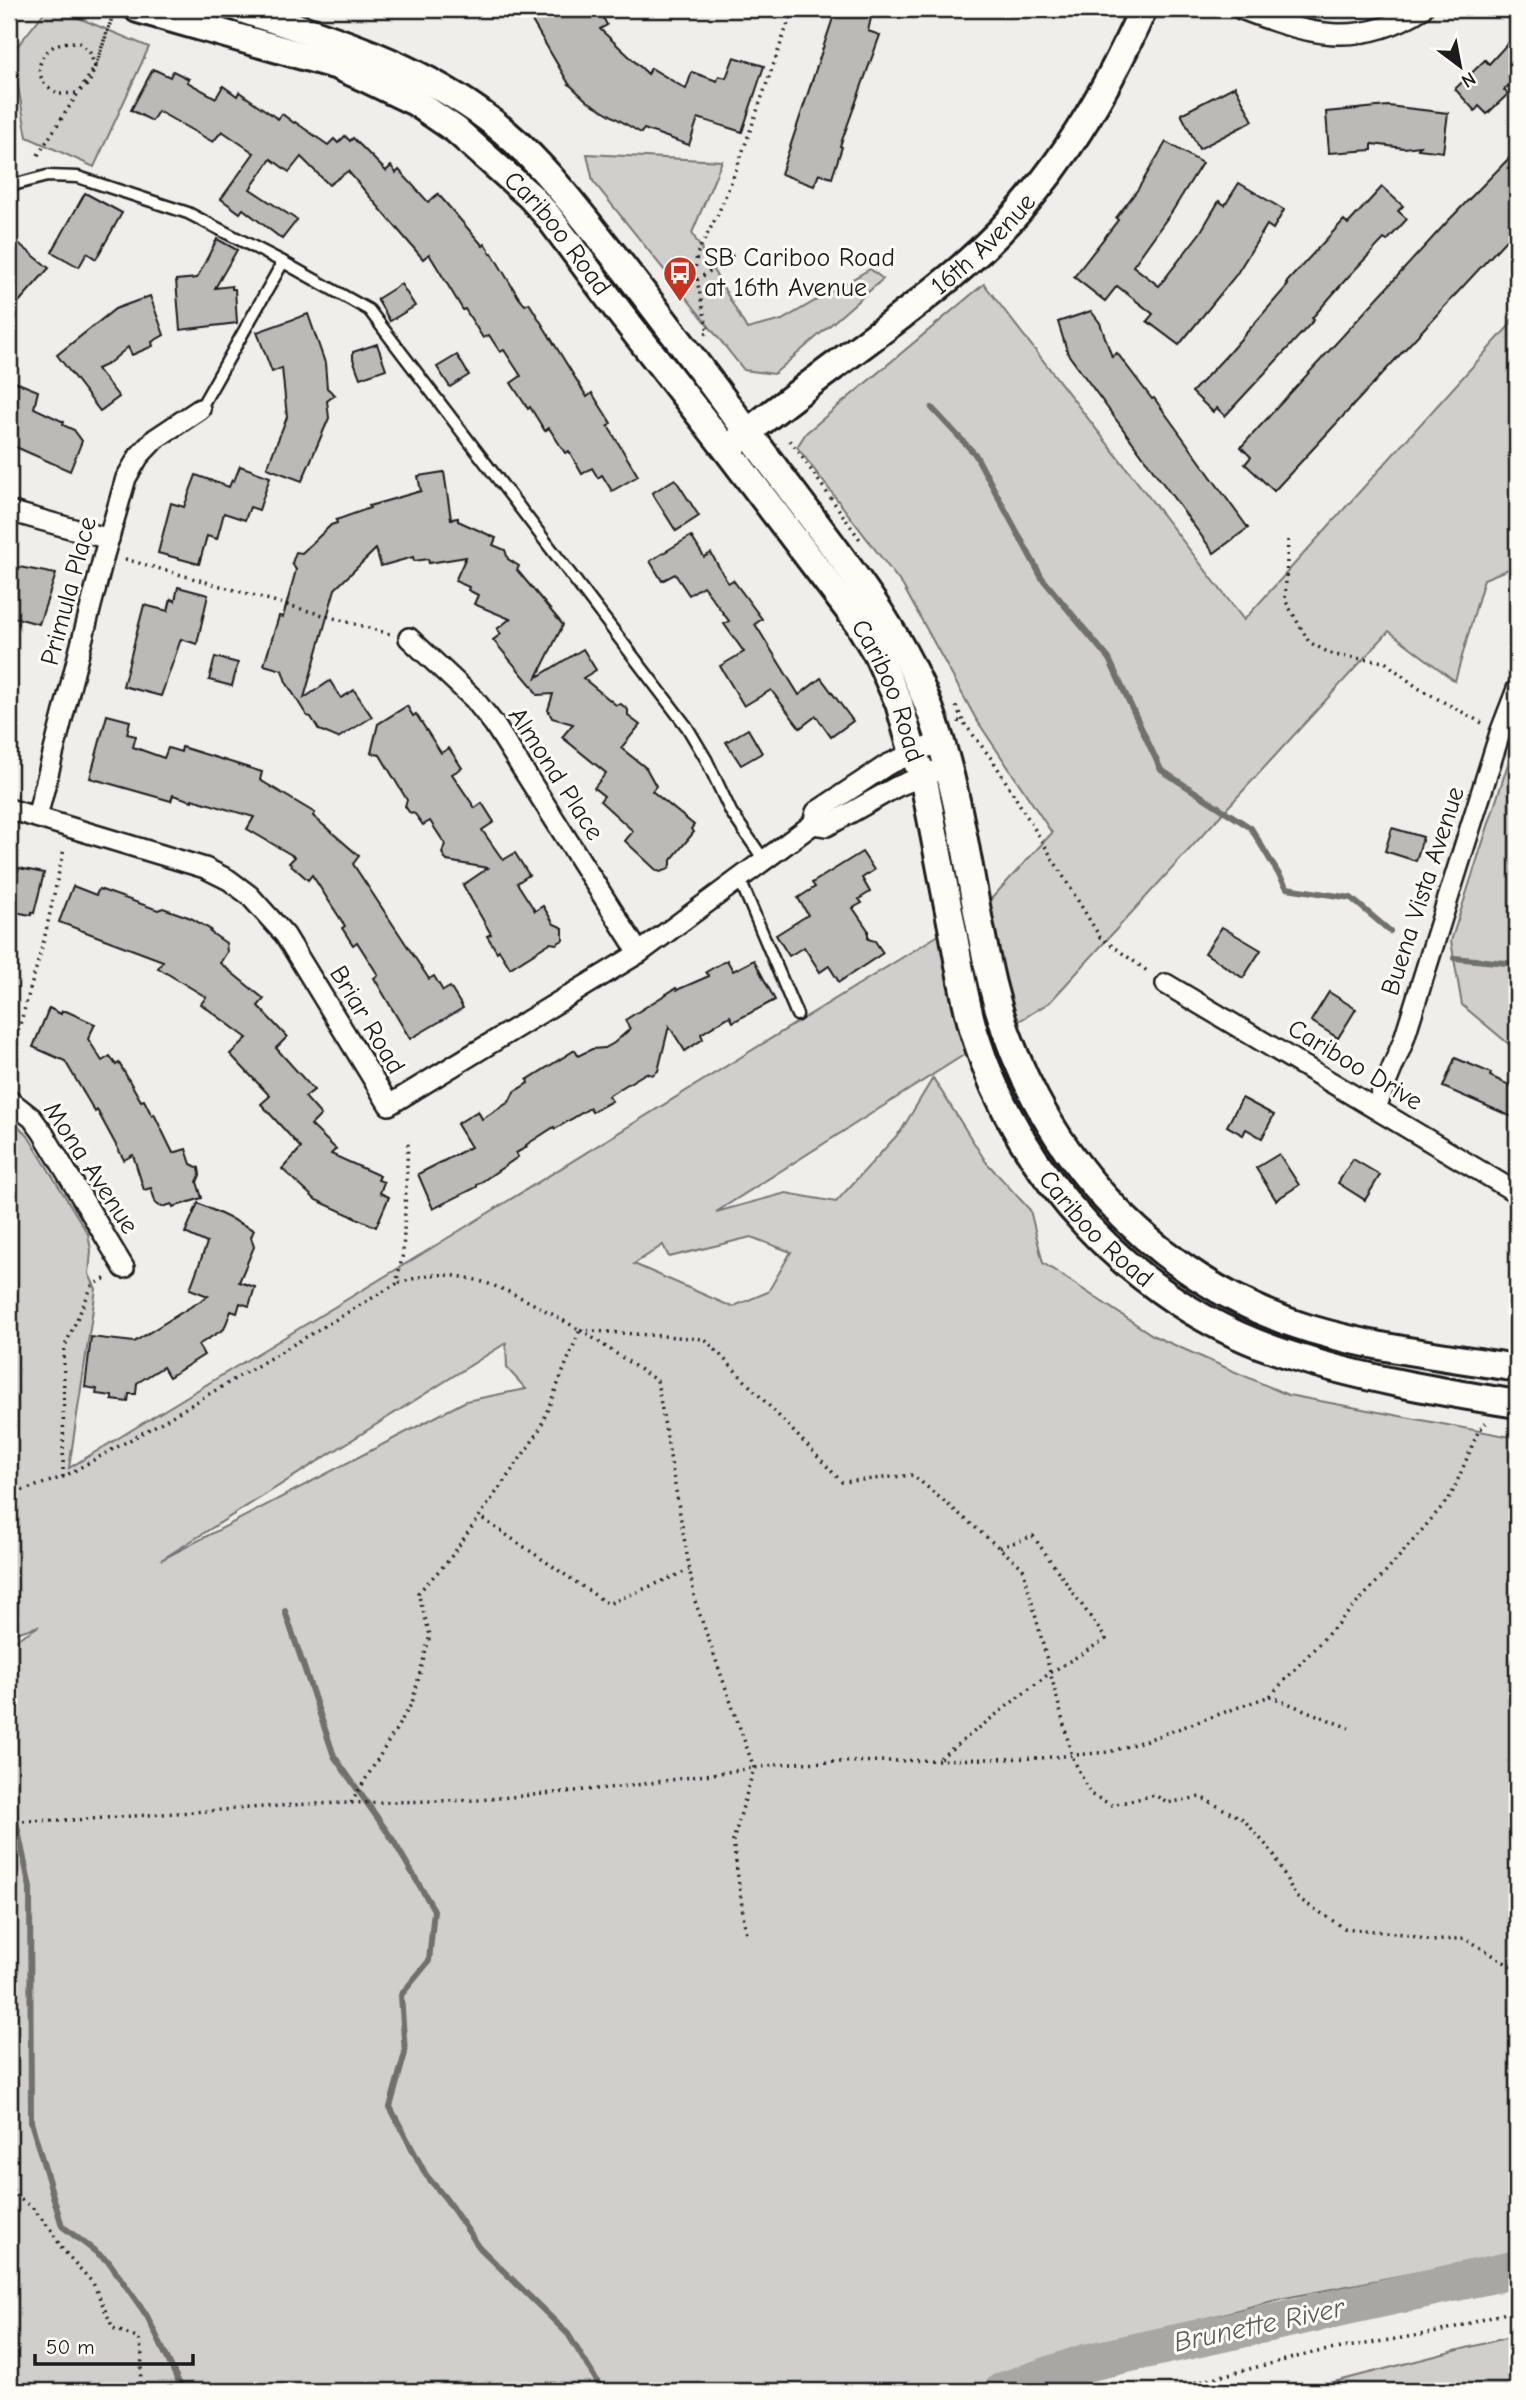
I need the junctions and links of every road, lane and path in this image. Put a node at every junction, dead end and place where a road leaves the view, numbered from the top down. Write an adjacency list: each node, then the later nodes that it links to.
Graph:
1 (115, 9): 8 (path); 8 (path, bridge)
2 (138, 9): 17 (street, Cariboo Road)
3 (241, 9): 16 (street, Cariboo Road)
4 (793, 9): 13 (path)
5 (1143, 9): 16 (street, 16th Avenue)
6 (1241, 9): 7 (street)
7 (1422, 9)
8 (95, 67): 9 (path)
9 (38, 155)
10 (9, 186): 12 (lane)
11 (737, 252): 13 (path)
12 (283, 262): 15 (lane); 31 (lane)
13 (697, 280): 14 (path)
14 (705, 334)
15 (200, 409): 19 (street, Primula Place)
16 (748, 432): 17 (street, 16th Avenue); 26 (street, Cariboo Road)
17 (727, 450): 27 (street, Cariboo Road)
18 (9, 511): 19 (street)
19 (109, 539): 29 (street, Primula Place)
20 (1288, 540): 25 (path)
21 (120, 558): 22 (path)
22 (409, 638): 33 (street, Almond Place)
23 (1517, 688): 25 (street, Buena Vista Avenue)
24 (964, 723): 34 (path)
25 (1500, 733): 38 (street, Buena Vista Avenue)
26 (945, 753): 27 (street, Briar Road); 45 (street, Cariboo Road)
27 (918, 764): 31 (street, Briar Road); 46 (street, Cariboo Road)
28 (9, 809): 29 (street, Briar Road)
29 (37, 817): 33 (street, Briar Road)
30 (64, 849): 36 (path)
31 (764, 860): 32 (street, Briar Road)
32 (740, 880): 33 (street, Briar Road); 35 (lane)
33 (639, 953)
34 (1166, 984): 38 (street, Cariboo Drive)
35 (797, 1015)
36 (9, 1064)
37 (9, 1100): 41 (street, Mona Avenue)
38 (1376, 1107): 40 (street, Cariboo Drive)
39 (408, 1142): 42 (path)
40 (1517, 1193)
41 (124, 1269)
42 (396, 1284): 44 (path); 47 (path)
43 (92, 1286): 47 (path)
44 (580, 1330): 50 (path); 51 (path); 58 (path)
45 (1517, 1368)
46 (1510, 1403): 53 (path)
47 (63, 1477): 48 (path)
48 (9, 1495)
49 (483, 1519): 51 (path)
50 (999, 1548): 52 (path); 52 (path)
51 (690, 1570): 57 (path)
52 (1050, 1673): 55 (path); 56 (path)
53 (1270, 1696): 54 (path); 55 (path)
54 (1349, 1728)
55 (1072, 1756): 56 (path); 66 (path)
56 (939, 1760): 57 (path)
57 (754, 1768): 58 (path); 64 (path)
58 (351, 1803): 59 (path)
59 (9, 1821)
60 (9, 1840): 61 (path)
61 (9, 1881)
62 (9, 1900): 63 (path)
63 (9, 1908)
64 (746, 1935)
65 (9, 1945): 67 (path)
66 (1517, 1970)
67 (9, 2003)
68 (9, 2183): 70 (path)
69 (1517, 2310): 71 (path)
70 (144, 2391)
71 (1161, 2391)

